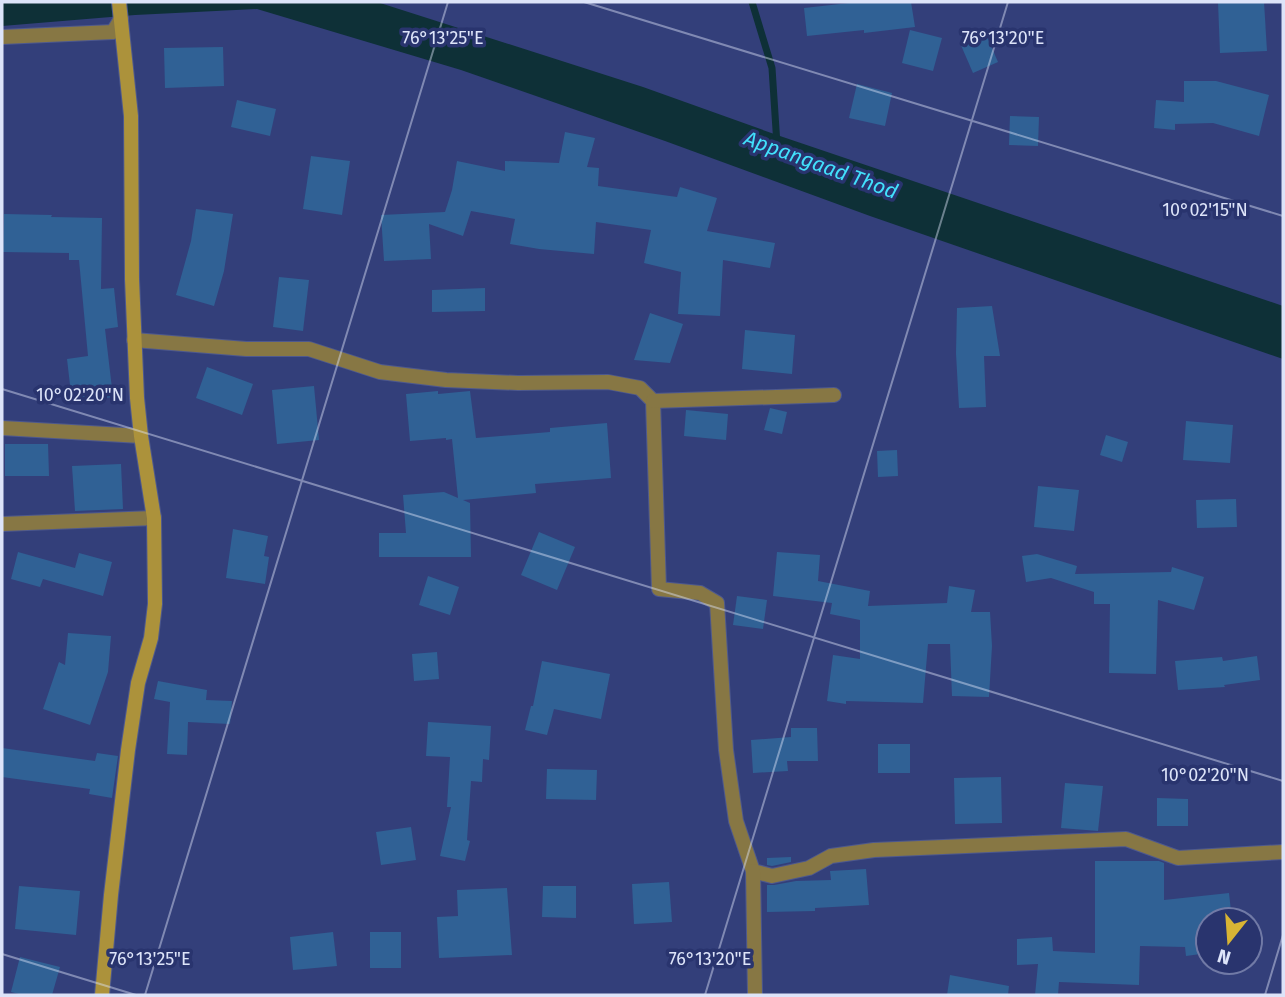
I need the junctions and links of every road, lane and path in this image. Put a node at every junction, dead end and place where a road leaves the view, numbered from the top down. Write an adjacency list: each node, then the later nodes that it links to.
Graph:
1 (119, 2): 2 (main road)
2 (121, 19): 3 (street); 4 (main road)
3 (2, 37)
4 (134, 340): 6 (street); 8 (main road)
5 (834, 395): 6 (street)
6 (653, 401): 12 (street)
7 (2, 428): 8 (street)
8 (141, 436): 9 (main road)
9 (154, 518): 10 (street); 13 (main road)
10 (2, 524)
11 (1283, 852): 12 (street)
12 (752, 871): 14 (street)
13 (102, 995)
14 (755, 995)

